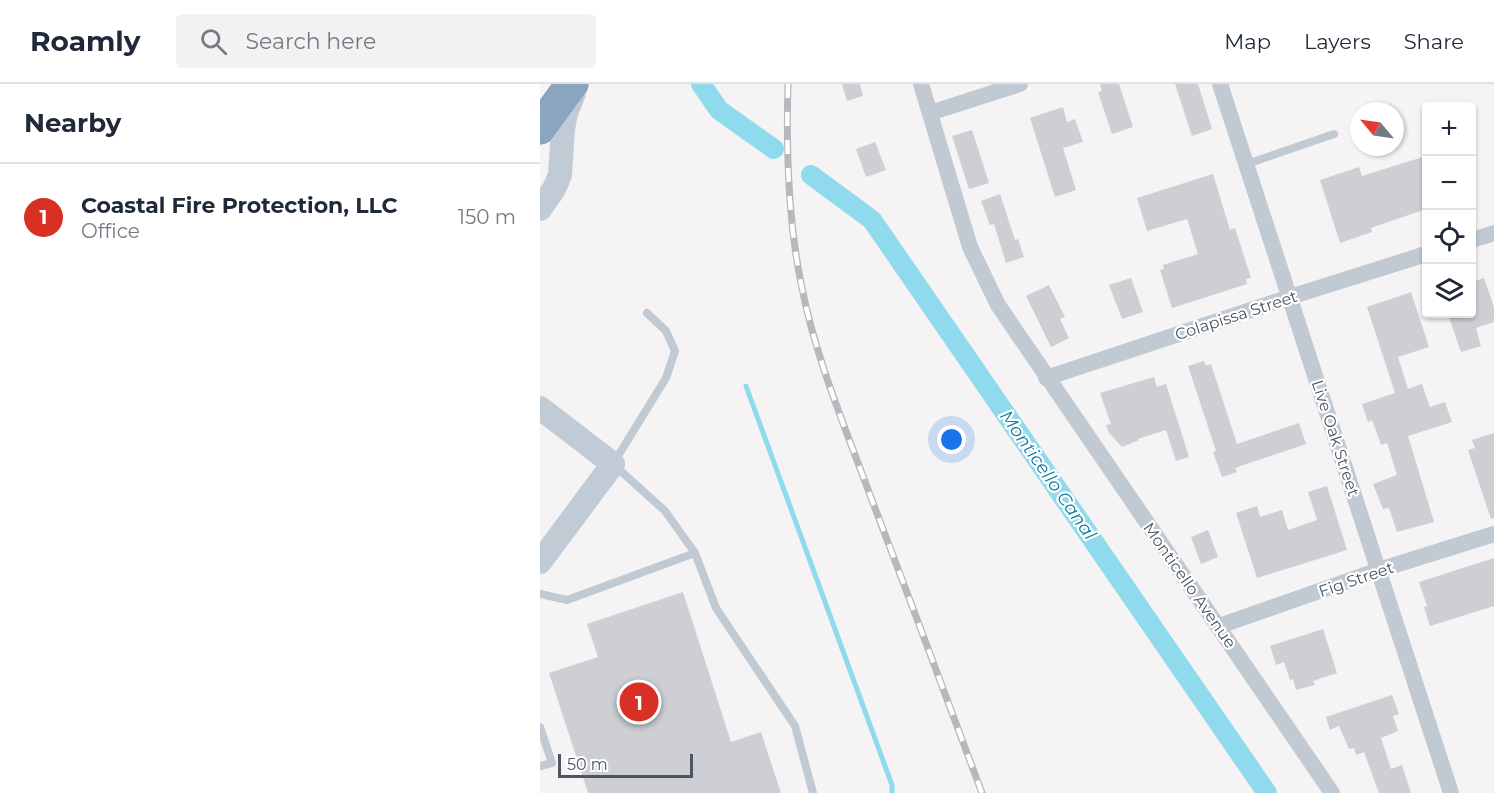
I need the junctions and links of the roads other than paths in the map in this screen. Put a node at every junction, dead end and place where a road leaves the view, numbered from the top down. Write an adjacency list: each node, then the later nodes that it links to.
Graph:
1 (572, 84): 7 (highway)
2 (579, 84): 10 (street)
3 (921, 84): 6 (street, Monticello Avenue)
4 (1020, 84): 6 (street)
5 (1220, 84): 9 (street, Live Oak Street)
6 (930, 113): 16 (street, Monticello Avenue)
7 (540, 128)
8 (1334, 134): 9 (lane)
9 (1246, 164): 14 (street, Live Oak Street)
10 (540, 209)
11 (1494, 233): 12 (street)
12 (1476, 239)
13 (1422, 255): 14 (street, Colapissa Street)
14 (1290, 297): 16 (street, Colapissa Street); 22 (street, Live Oak Street)
15 (647, 313): 18 (lane)
16 (1046, 378): 24 (street, Monticello Avenue)
17 (540, 408): 18 (street)
18 (613, 464): 20 (lane); 21 (street)
19 (1494, 534): 22 (street, Fig Street)
20 (694, 553): 23 (lane); 27 (lane)
21 (540, 562)
22 (1379, 570): 24 (street, Fig Street); 29 (street, Live Oak Street)
23 (540, 594)
24 (1219, 626): 28 (street, Monticello Avenue)
25 (540, 727): 26 (lane)
26 (540, 766)
27 (813, 793)
28 (1332, 793)
29 (1451, 793)

